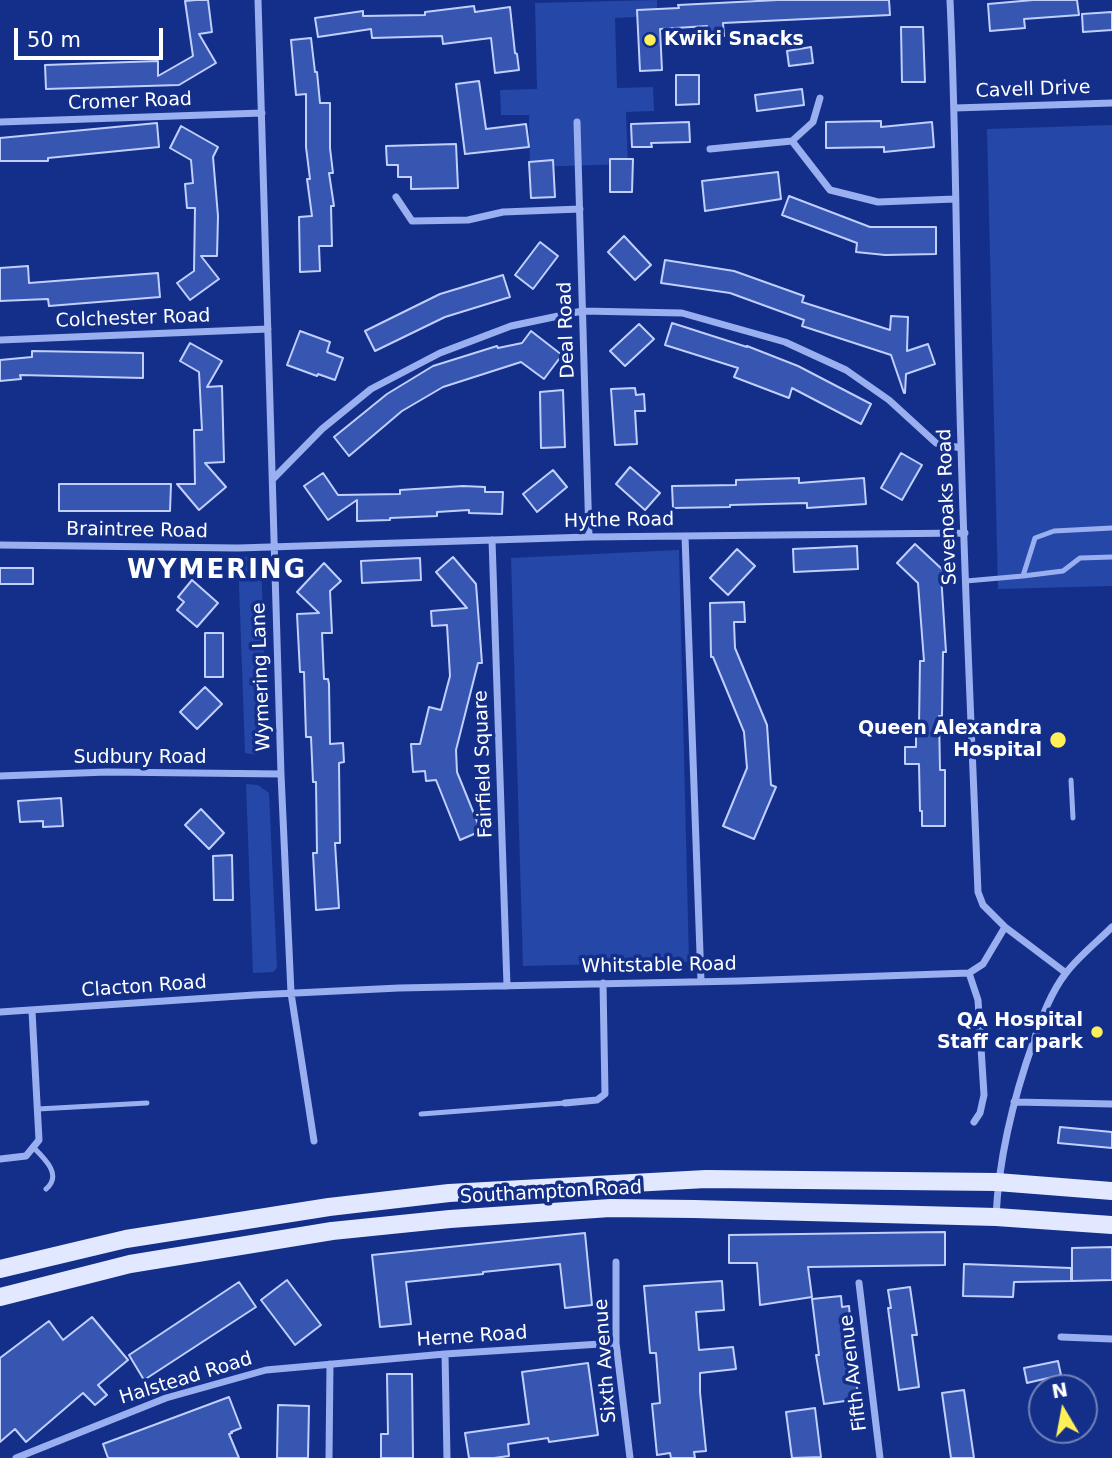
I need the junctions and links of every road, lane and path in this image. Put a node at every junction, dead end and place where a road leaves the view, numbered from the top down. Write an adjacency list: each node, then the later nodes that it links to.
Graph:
1 (258, 0): 6 (street, Wymering Lane)
2 (950, 0): 5 (street, Sevenoaks Road)
3 (820, 98): 9 (street)
4 (1112, 103): 5 (street, Cavell Drive)
5 (955, 108): 12 (street, Sevenoaks Road)
6 (261, 113): 7 (street, Cromer Road); 15 (street, Wymering Lane)
7 (0, 122)
8 (577, 122): 13 (street, Deal Road)
9 (792, 141): 10 (street); 12 (street)
10 (710, 149)
11 (396, 197): 13 (street)
12 (955, 199): 17 (street, Sevenoaks Road)
13 (580, 209): 14 (street, Deal Road)
14 (582, 311): 17 (street); 18 (street); 22 (street, Deal Road)
15 (268, 329): 16 (street, Colchester Road); 18 (street, Wymering Lane)
16 (0, 340)
17 (961, 448): 20 (street, Sevenoaks Road)
18 (273, 479): 25 (street, Wymering Lane)
19 (1112, 528): 27 (lane)
20 (965, 533): 21 (street, Hythe Road); 28 (street, Sevenoaks Road)
21 (685, 536): 22 (street, Hythe Road); 37 (street)
22 (589, 537): 23 (street, Hythe Road)
23 (492, 540): 25 (street, Hythe Road); 39 (street, Fairfield Square)
24 (0, 545): 25 (street, Braintree Road)
25 (274, 546): 29 (street, Wymering Lane)
26 (1112, 557): 27 (lane)
27 (1023, 576): 28 (lane)
28 (966, 581): 33 (street, Sevenoaks Road)
29 (281, 774): 30 (street, Sudbury Road); 40 (street, Wymering Lane)
30 (0, 776)
31 (1071, 780): 32 (lane)
32 (1073, 818)
33 (1005, 927): 35 (street); 36 (street, Sevenoaks Road)
34 (1112, 927): 36 (street)
35 (969, 973): 37 (street, Whitstable Road); 49 (street)
36 (1066, 973): 43 (street)
37 (701, 981): 38 (street, Whitstable Road)
38 (603, 983): 39 (street, Whitstable Road); 45 (street)
39 (507, 986): 40 (street, Whitstable Road)
40 (290, 993): 41 (street, Clacton Road); 50 (street, Wymering Lane)
41 (32, 1011): 42 (street, Clacton Road); 47 (street)
42 (0, 1013)
43 (1014, 1102): 46 (street); 53 (street)
44 (146, 1103): 47 (lane)
45 (565, 1103): 48 (lane)
46 (1112, 1104)
47 (38, 1109): 51 (street)
48 (421, 1114)
49 (974, 1122)
50 (314, 1141)
51 (33, 1147): 52 (street); 54 (lane)
52 (0, 1159)
53 (998, 1181): 55 (main road, Southampton Road); 56 (street); 59 (main road, Southampton Road)
54 (47, 1189)
55 (1112, 1191)
56 (996, 1217): 57 (main road, Southampton Road); 61 (main road, Southampton Road)
57 (1112, 1225)
58 (616, 1262): 64 (street, Sixth Avenue)
59 (0, 1269)
60 (859, 1283): 73 (street, Fifth Avenue)
61 (0, 1297)
62 (1061, 1337): 63 (street)
63 (1112, 1339)
64 (616, 1343): 65 (street, Herne Road); 72 (street, Sixth Avenue)
65 (445, 1354): 66 (street, Herne Road); 71 (street)
66 (330, 1364): 67 (street, Halstead Road); 70 (street)
67 (40, 1448): 68 (street, Halstead Road); 69 (street)
68 (16, 1458)
69 (45, 1458)
70 (329, 1458)
71 (447, 1458)
72 (630, 1458)
73 (880, 1458)

